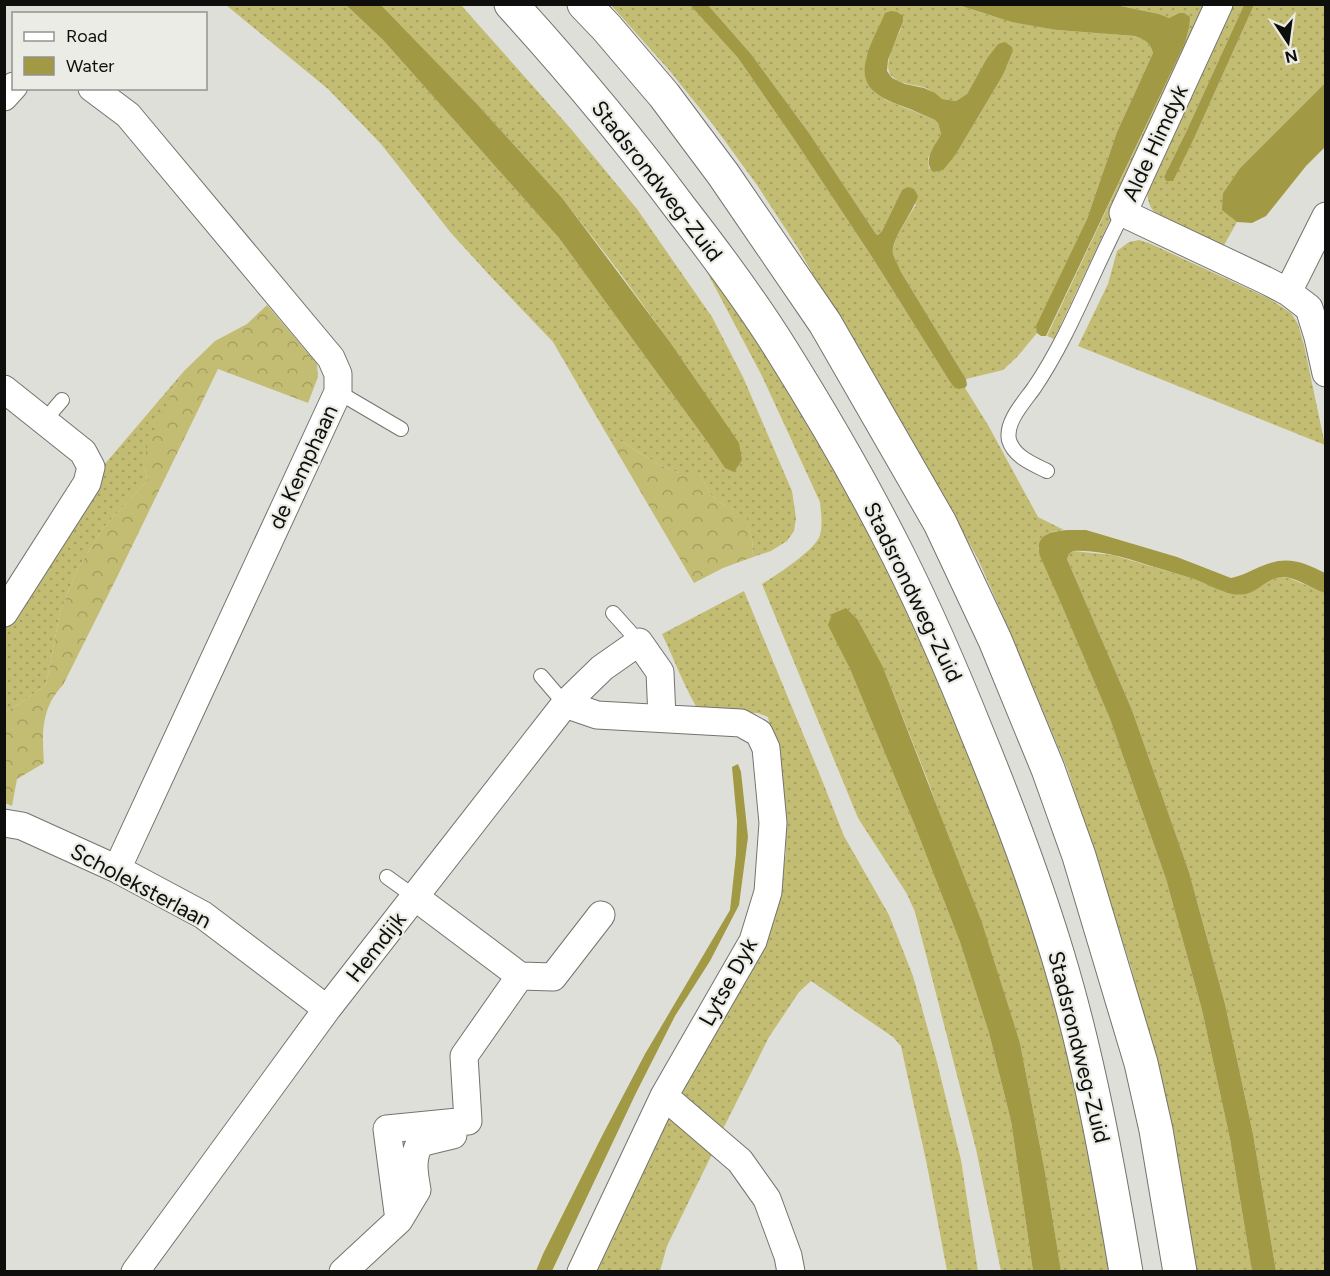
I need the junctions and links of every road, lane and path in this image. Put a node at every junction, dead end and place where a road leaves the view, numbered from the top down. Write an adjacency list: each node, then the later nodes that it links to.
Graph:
1 (511, 4): 35 (main road, Stadsrondweg-Zuid)
2 (584, 4): 36 (main road)
3 (1219, 4): 5 (street, Alde Himdyk)
4 (95, 90): 10 (street, de Kemphaan)
5 (1122, 213): 7 (street, Alde Himdyk); 14 (lane)
6 (1326, 216): 7 (street)
7 (1288, 292): 8 (street, Alde Himdyk)
8 (1326, 373)
9 (4, 389): 12 (street)
10 (338, 392): 13 (lane); 22 (street, de Kemphaan)
11 (62, 400): 12 (lane)
12 (44, 421): 15 (street)
13 (401, 429)
14 (1047, 471)
15 (4, 613)
16 (613, 613): 17 (lane)
17 (639, 642): 19 (street, Hemdijk); 20 (street)
18 (541, 676): 19 (lane)
19 (566, 704): 20 (street, Lytse Dyk); 24 (street, Hemdijk)
20 (662, 718): 28 (street, Lytse Dyk)
21 (4, 823): 22 (street, Scholeksterlaan)
22 (117, 869): 27 (street, Scholeksterlaan)
23 (387, 877): 24 (lane)
24 (415, 897): 26 (street); 27 (street, Hemdijk)
25 (601, 915): 26 (street)
26 (520, 976): 29 (street)
27 (327, 1009): 31 (street, Hemdijk)
28 (664, 1096): 33 (street, Lytse Dyk); 34 (street)
29 (468, 1121): 30 (street); 30 (street)
30 (399, 1220): 32 (street)
31 (135, 1272)
32 (343, 1272)
33 (581, 1272)
34 (791, 1272)
35 (1126, 1272)
36 (1180, 1272)

